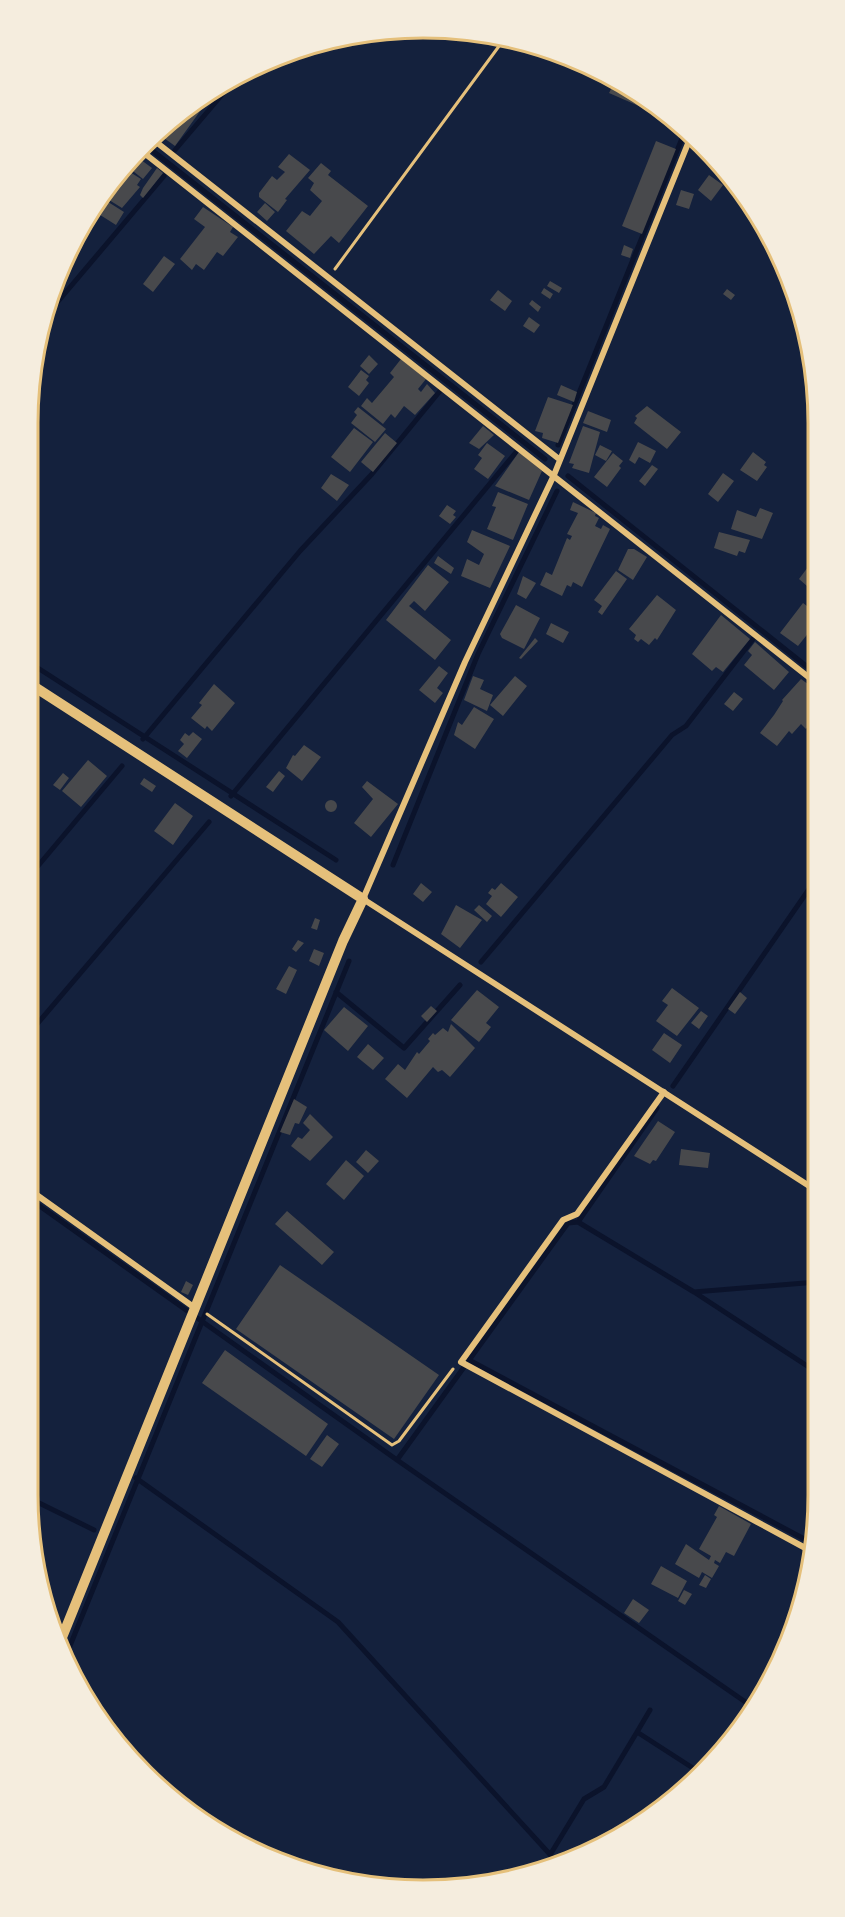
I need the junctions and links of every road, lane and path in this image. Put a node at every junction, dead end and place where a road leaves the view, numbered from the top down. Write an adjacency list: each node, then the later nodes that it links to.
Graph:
1 (500, 45): 5 (path)
2 (158, 143): 5 (street)
3 (688, 144): 6 (street)
4 (146, 154): 7 (street)
5 (328, 278): 6 (street)
6 (559, 459): 7 (street)
7 (554, 475): 8 (street); 10 (street)
8 (808, 677)
9 (38, 689): 10 (street)
10 (363, 899): 11 (street); 14 (street)
11 (664, 1092): 12 (street); 16 (street)
12 (808, 1185)
13 (38, 1196): 14 (street)
14 (193, 1313): 18 (street)
15 (207, 1314): 16 (path)
16 (464, 1363): 17 (street)
17 (804, 1547)
18 (64, 1633)

